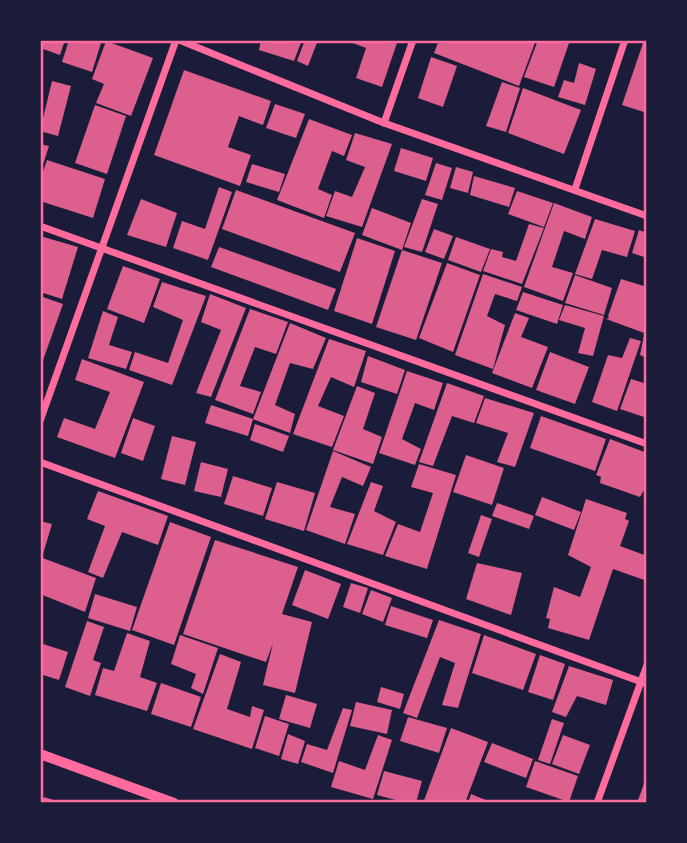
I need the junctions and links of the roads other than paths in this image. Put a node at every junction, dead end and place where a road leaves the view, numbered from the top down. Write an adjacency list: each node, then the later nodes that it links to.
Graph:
1 (178, 40): 4 (street); 8 (street)
2 (413, 40): 4 (street)
3 (625, 40): 5 (street)
4 (384, 123): 5 (street)
5 (575, 190): 6 (street)
6 (647, 216)
7 (40, 226): 8 (street)
8 (102, 248): 9 (street); 10 (street)
9 (40, 421)
10 (647, 444)
11 (40, 463): 13 (street)
12 (647, 665): 13 (street)
13 (644, 682): 16 (street)
14 (40, 754): 15 (street)
15 (174, 803)
16 (597, 803)

